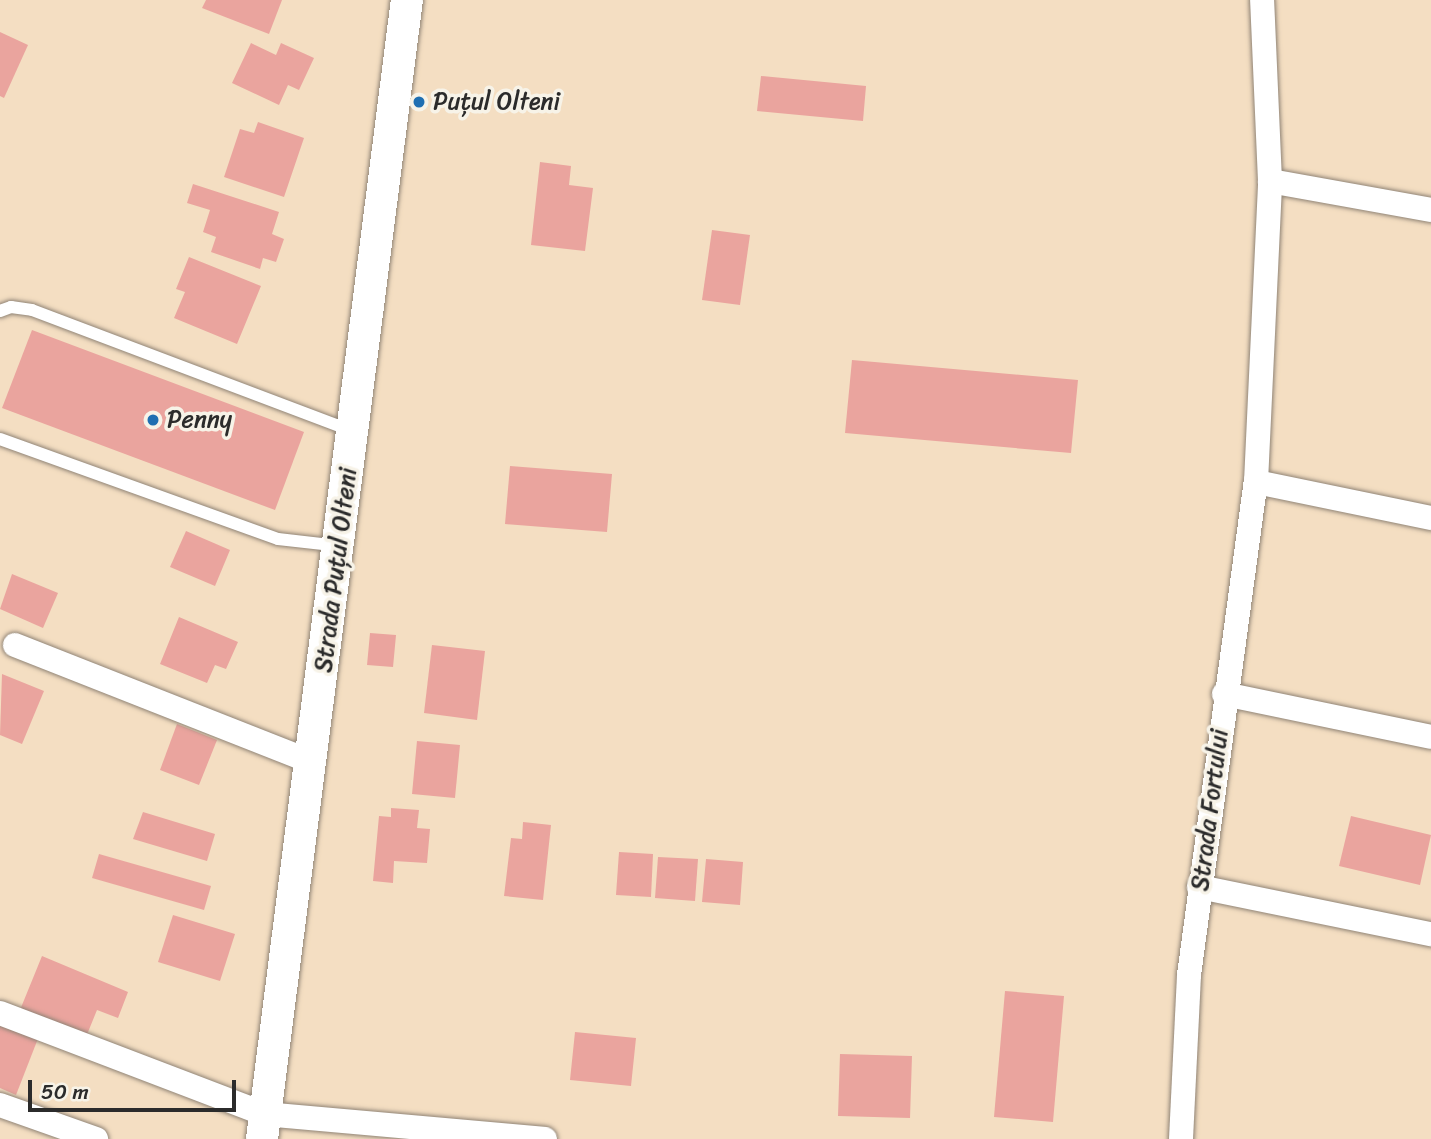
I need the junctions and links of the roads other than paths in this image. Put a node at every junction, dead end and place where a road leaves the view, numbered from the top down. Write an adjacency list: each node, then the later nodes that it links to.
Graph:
1 (407, 0): 6 (street, Strada Puțul Olteni)
2 (1262, 0): 3 (street, Strada Fortului)
3 (1270, 181): 4 (street); 8 (street, Strada Fortului)
4 (1431, 210)
5 (0, 312): 6 (lane)
6 (353, 431): 10 (street, Strada Puțul Olteni)
7 (0, 439): 10 (lane)
8 (1256, 482): 9 (street); 12 (street, Strada Fortului)
9 (1431, 518)
10 (339, 546): 14 (street, Strada Puțul Olteni)
11 (15, 645): 14 (street)
12 (1224, 694): 13 (street); 15 (street, Strada Fortului)
13 (1431, 737)
14 (312, 762): 19 (street, Strada Puțul Olteni)
15 (1199, 887): 16 (street); 22 (street, Strada Fortului)
16 (1431, 934)
17 (0, 1013): 19 (street)
18 (0, 1105): 20 (street)
19 (264, 1126): 21 (street)
20 (96, 1139)
21 (545, 1139)
22 (1181, 1139)

